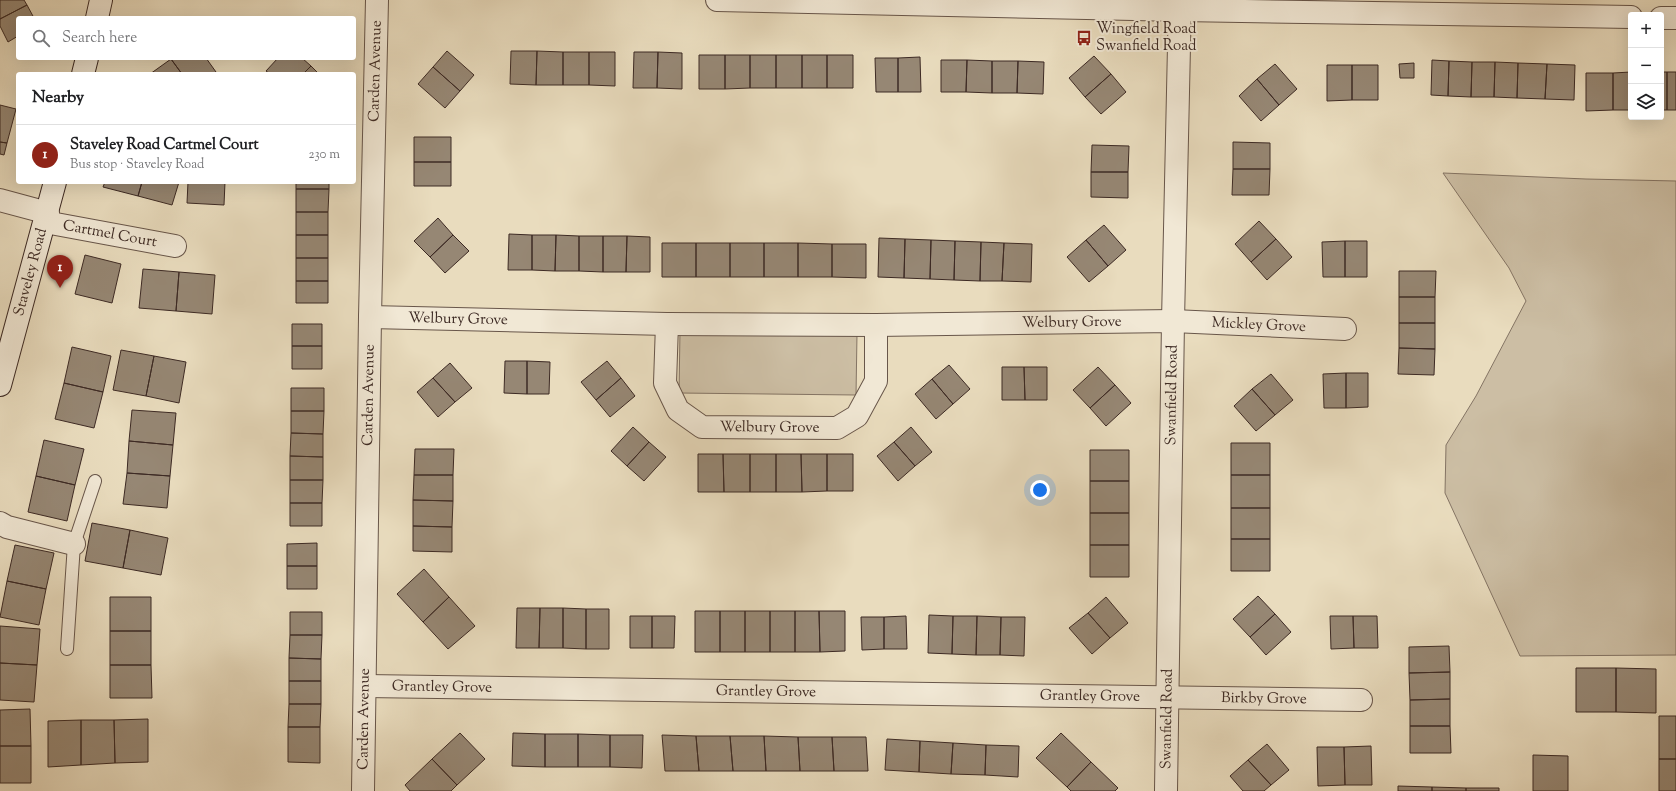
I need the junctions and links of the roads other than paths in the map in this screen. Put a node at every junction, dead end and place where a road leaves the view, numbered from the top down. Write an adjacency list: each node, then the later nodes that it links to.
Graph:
1 (101, 0): 5 (street)
2 (377, 0): 15 (street, Carden Avenue)
3 (717, 0): 4 (street)
4 (1180, 5): 6 (street); 16 (street, Swanfield Road)
5 (97, 16)
6 (1628, 17)
7 (1664, 18): 8 (street)
8 (1676, 18)
9 (86, 60): 10 (street)
10 (84, 72)
11 (54, 184): 13 (street, Staveley Road)
12 (0, 200): 13 (street, Cartmel Court)
13 (46, 217): 14 (street, Cartmel Court); 20 (street, Staveley Road)
14 (175, 246)
15 (370, 317): 17 (street, Welbury Grove); 25 (street, Carden Avenue)
16 (1172, 321): 18 (street, Welbury Grove); 19 (street, Mickley Grove); 26 (street, Swanfield Road)
17 (667, 324): 18 (street, Welbury Grove); 18 (street, Welbury Grove)
18 (876, 325)
19 (1345, 329)
20 (0, 385)
21 (95, 481): 23 (lane)
22 (0, 523): 23 (street)
23 (74, 544): 24 (lane)
24 (67, 649)
25 (365, 686): 26 (street, Grantley Grove); 28 (street, Carden Avenue)
26 (1167, 696): 27 (street, Birkby Grove); 29 (street, Swanfield Road)
27 (1361, 700)
28 (362, 791)
29 (1166, 791)

